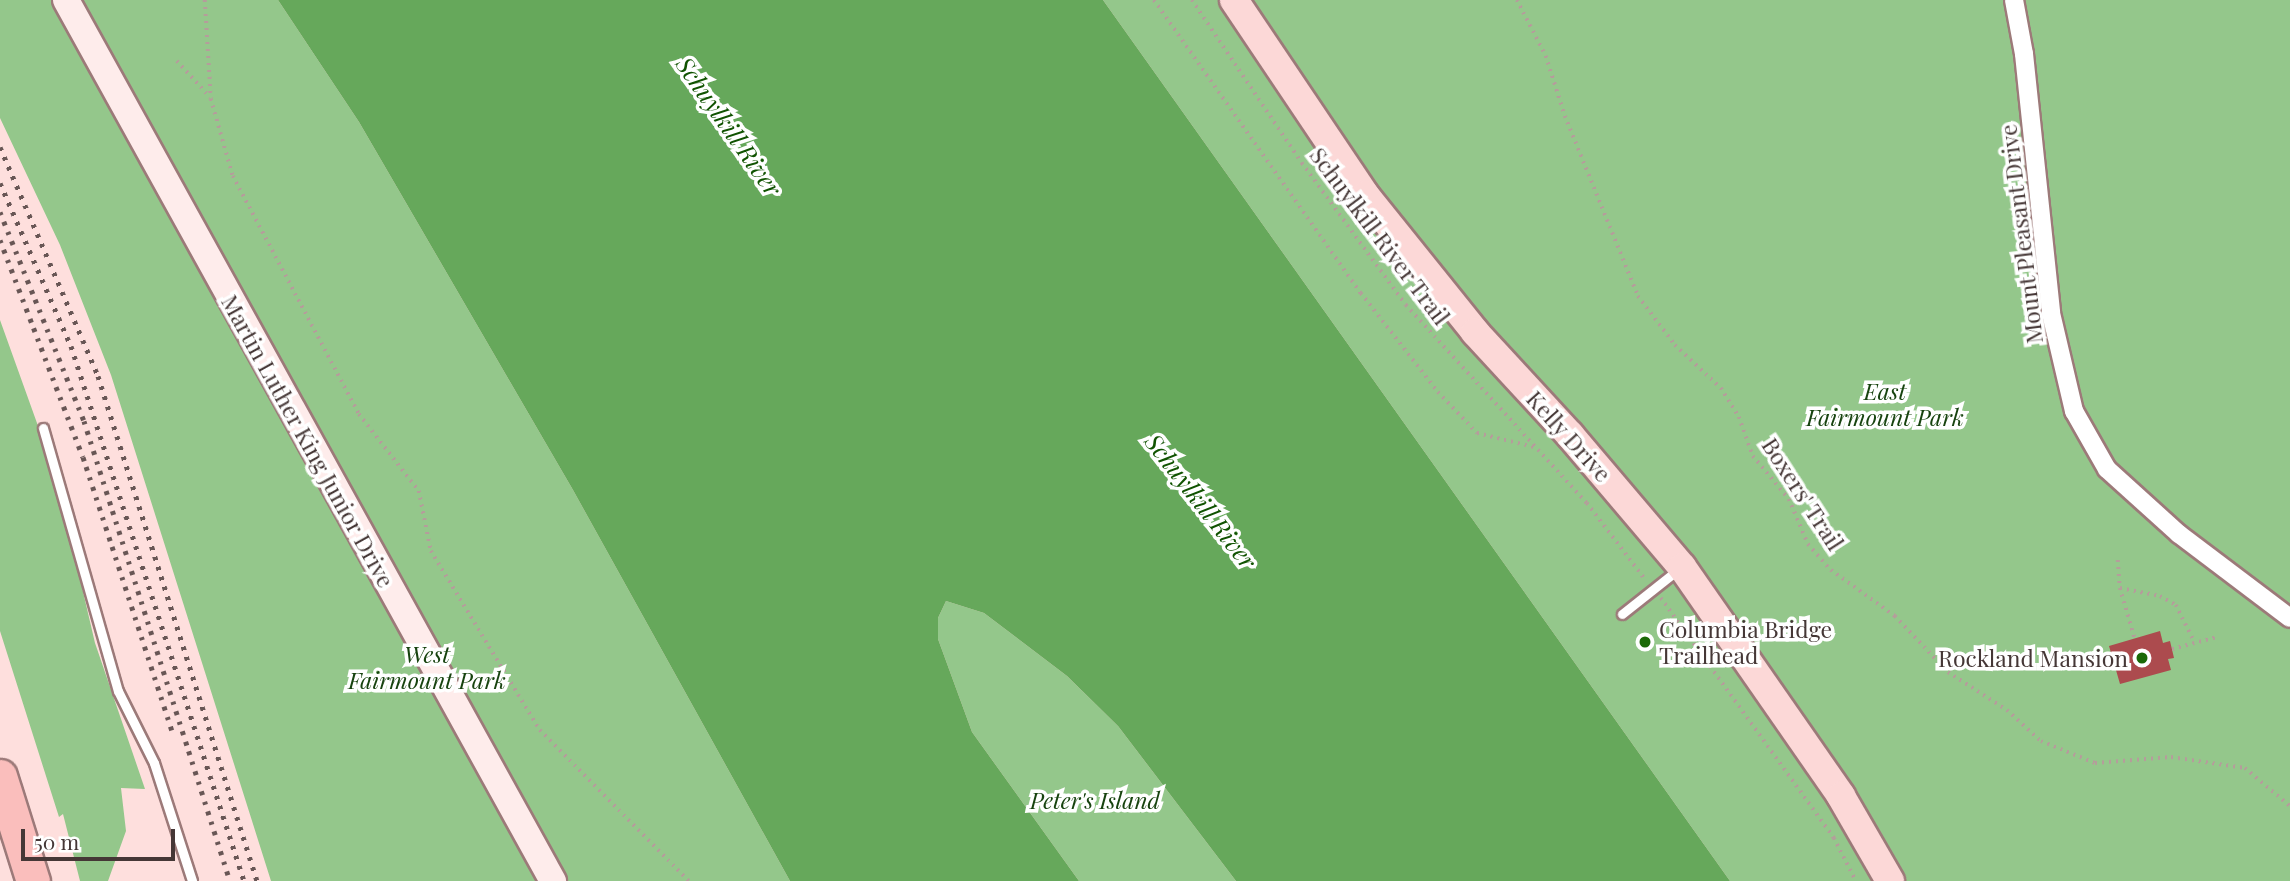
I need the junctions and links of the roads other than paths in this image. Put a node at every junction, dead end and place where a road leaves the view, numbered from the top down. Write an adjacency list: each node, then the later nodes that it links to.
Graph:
1 (66, 0): 11 (main road, Martin Luther King Junior Drive)
2 (1234, 0): 5 (main road, Kelly Drive)
3 (2014, 0): 7 (street, Mount Pleasant Drive)
4 (43, 428): 10 (lane)
5 (1682, 567): 6 (lane); 12 (main road, Kelly Drive)
6 (1622, 614)
7 (2290, 618)
8 (0, 776): 9 (highway)
9 (33, 881)
10 (192, 881)
11 (553, 881)
12 (1890, 881)

